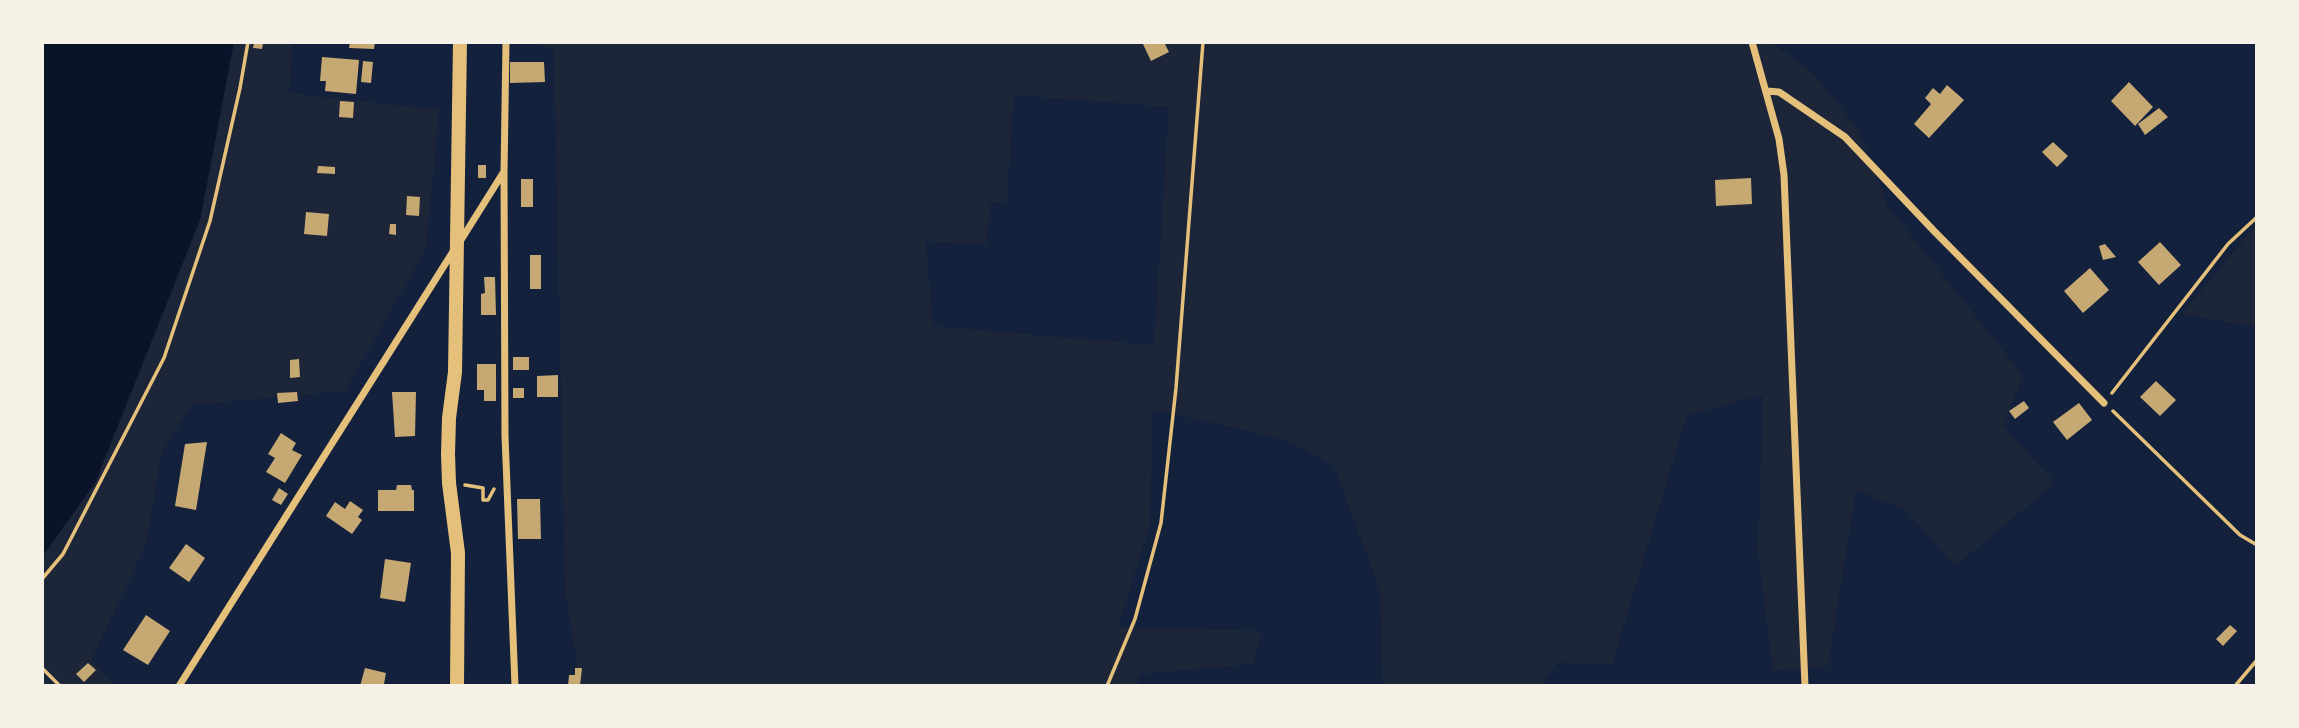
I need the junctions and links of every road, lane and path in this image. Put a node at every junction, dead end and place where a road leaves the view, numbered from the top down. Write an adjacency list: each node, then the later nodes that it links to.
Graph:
1 (248, 42): 14 (path)
2 (460, 42): 9 (main road)
3 (506, 42): 7 (street)
4 (1203, 42): 21 (path)
5 (1752, 42): 6 (street)
6 (1767, 91): 10 (street); 22 (street)
7 (503, 173): 9 (street); 20 (street)
8 (2257, 217): 10 (path)
9 (458, 245): 18 (street); 19 (main road)
10 (2104, 403): 13 (path)
11 (498, 482): 12 (path)
12 (483, 488)
13 (2257, 545)
14 (42, 579)
15 (2257, 660): 23 (path)
16 (42, 668): 17 (path)
17 (60, 686)
18 (179, 686)
19 (457, 686)
20 (515, 686)
21 (1107, 686)
22 (1805, 686)
23 (2235, 686)

